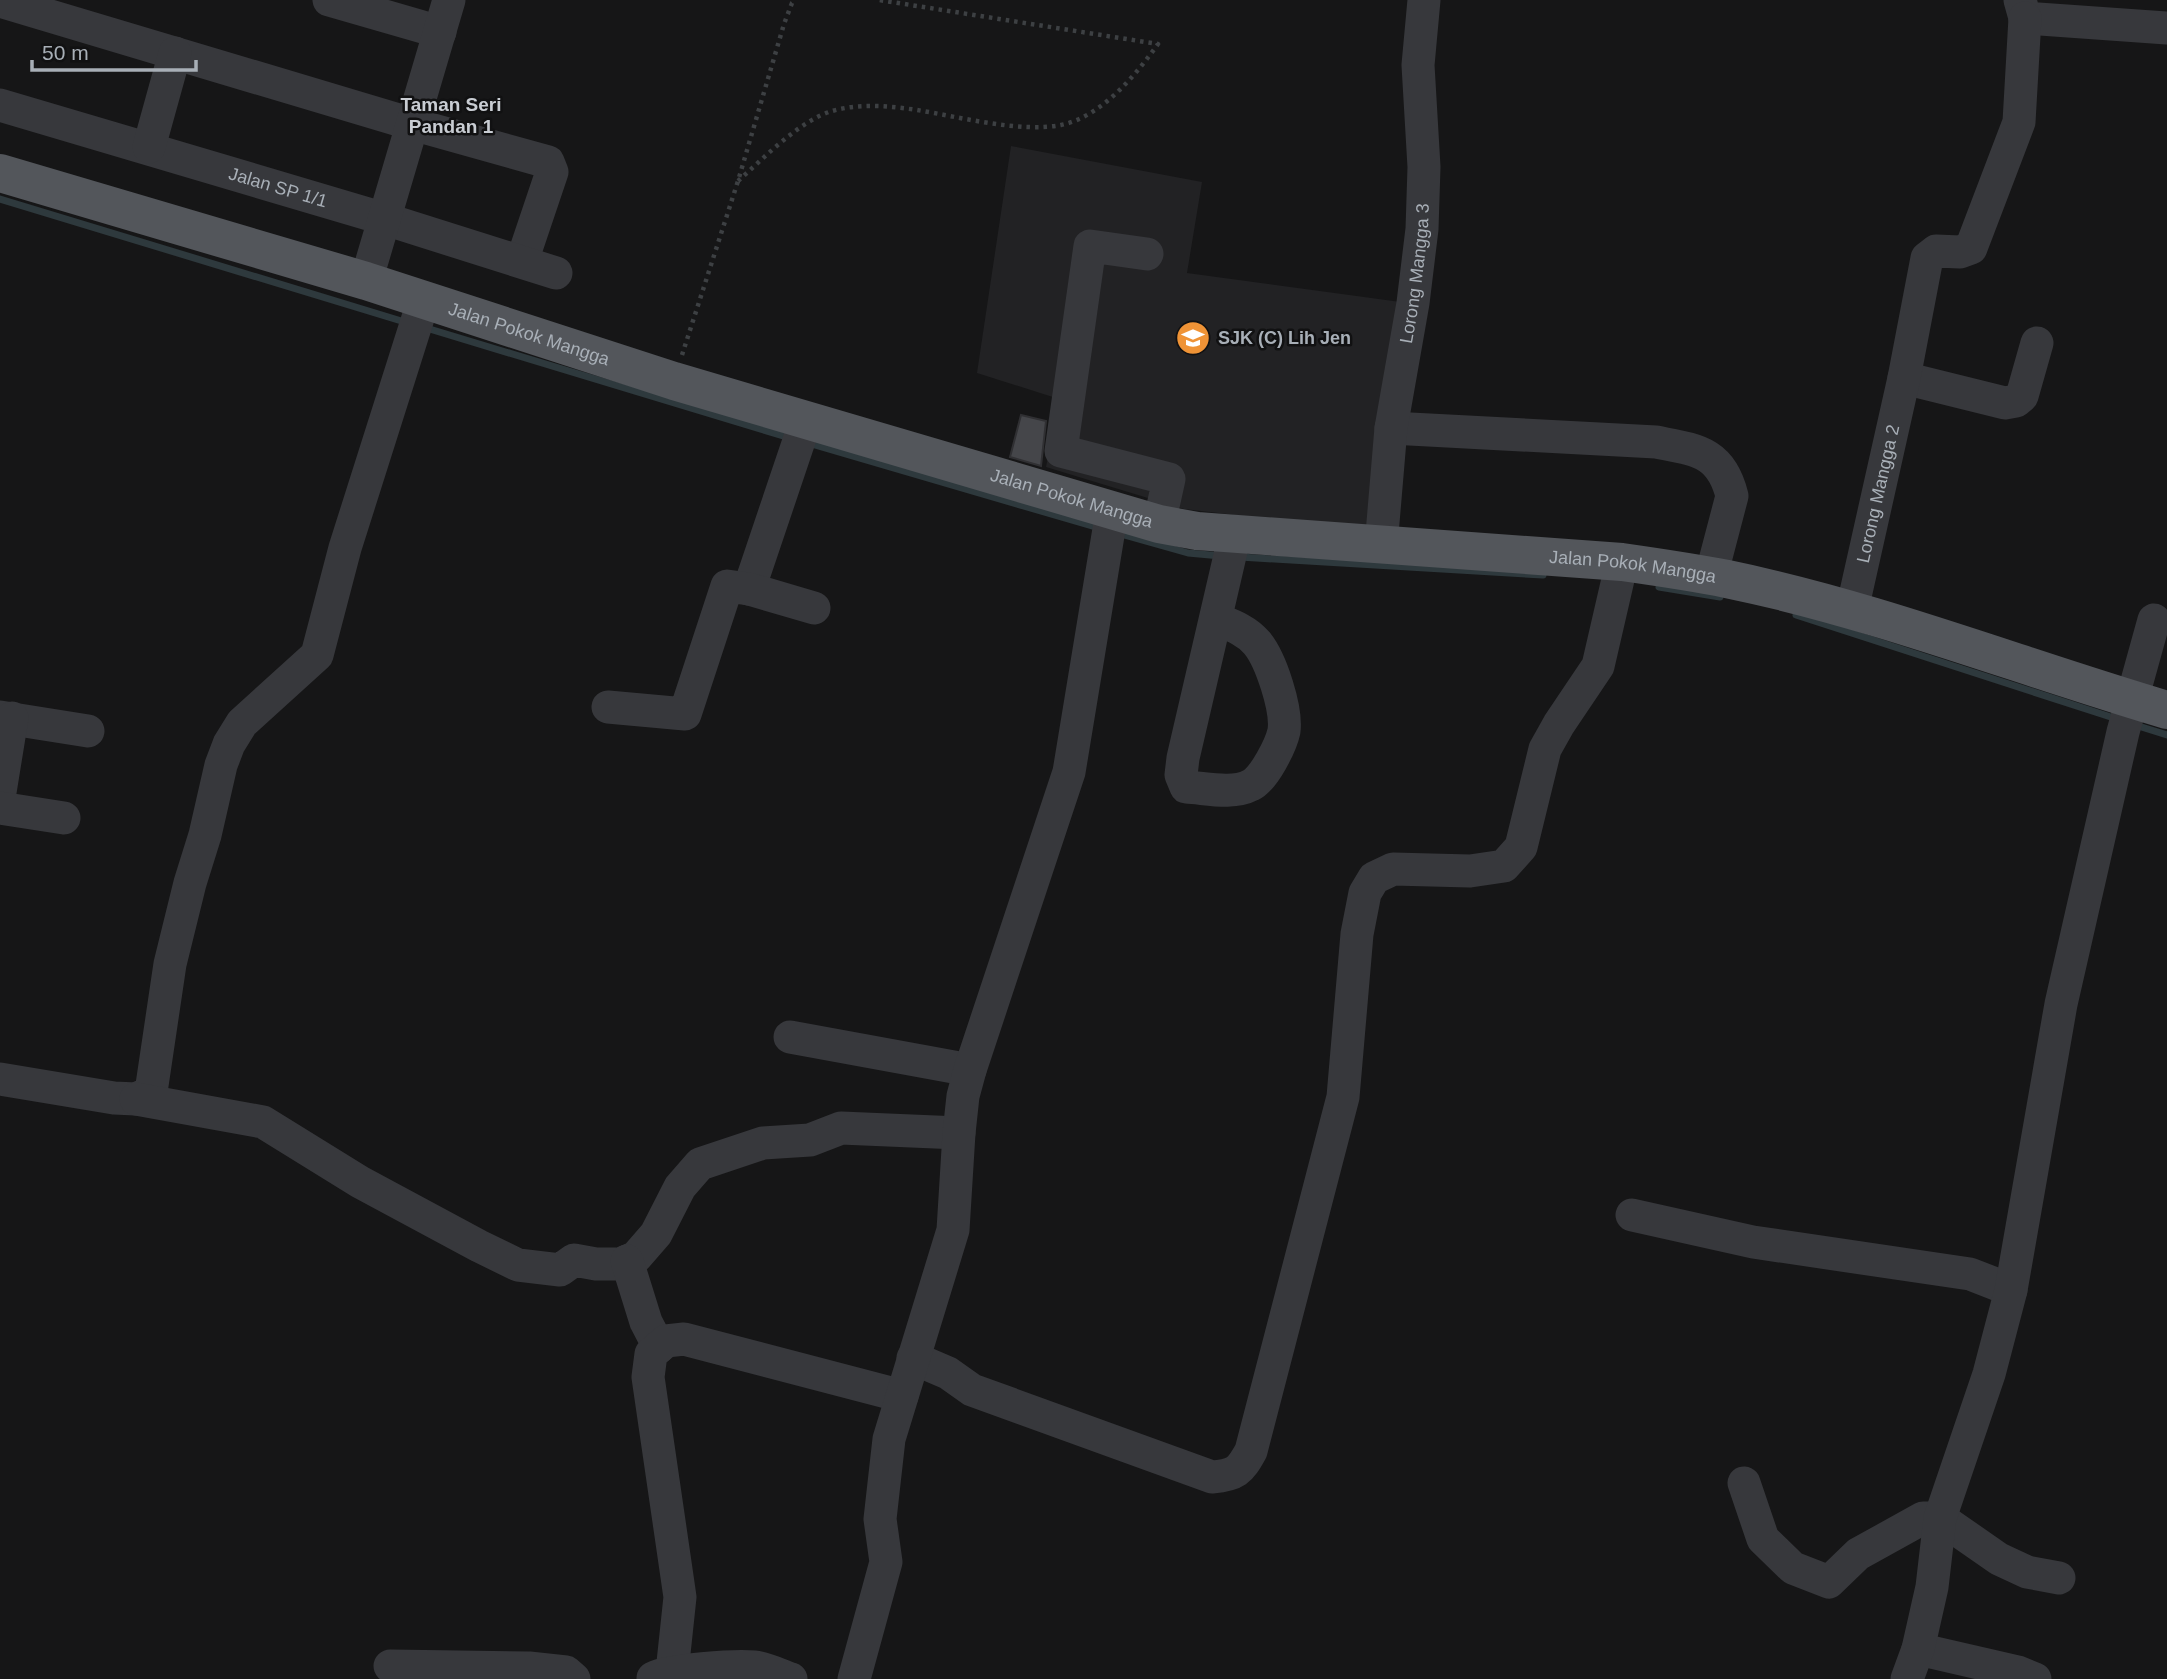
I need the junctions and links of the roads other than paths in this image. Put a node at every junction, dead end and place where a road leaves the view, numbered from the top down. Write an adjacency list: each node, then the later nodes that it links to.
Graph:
1 (329, 0): 8 (street)
2 (449, 0): 8 (street)
3 (1424, 0): 22 (street, Lorong Mangga 3)
4 (0, 1): 6 (street)
5 (2022, 9): 7 (street); 21 (street, Lorong Mangga 2)
6 (79, 12): 9 (street)
7 (2167, 28)
8 (440, 32): 11 (street)
9 (175, 53): 11 (street); 12 (street)
10 (0, 105): 12 (street, Jalan SP 1/1)
11 (412, 124): 14 (street); 16 (street)
12 (149, 147): 14 (street, Jalan SP 1/1)
13 (0, 173): 18 (main road, Jalan Pokok Mangga)
14 (385, 219): 16 (street, Jalan SP 1/1); 18 (street)
15 (1147, 254): 24 (street)
16 (522, 261): 17 (street, Jalan SP 1/1)
17 (556, 273)
18 (366, 281): 19 (main road, Jalan Pokok Mangga)
19 (419, 315): 23 (main road, Jalan Pokok Mangga); 47 (street)
20 (2037, 343): 21 (street)
21 (1904, 378): 34 (street, Lorong Mangga 2)
22 (1391, 428): 28 (street, Lorong Mangga 3); 30 (street)
23 (800, 437): 25 (main road, Jalan Pokok Mangga); 32 (street)
24 (1061, 451): 25 (street); 26 (street)
25 (1052, 493): 27 (main road, Jalan Pokok Mangga)
26 (1159, 524): 27 (main road, Jalan Pokok Mangga); 29 (main road, Jalan Pokok Mangga)
27 (1110, 526): 45 (street)
28 (1381, 546): 29 (main road, Jalan Pokok Mangga); 31 (main road, Jalan Pokok Mangga)
29 (1232, 550): 35 (street)
30 (1711, 576): 31 (main road, Jalan Pokok Mangga); 34 (main road, Jalan Pokok Mangga)
31 (1618, 579): 53 (street)
32 (749, 589): 33 (street); 37 (street)
33 (814, 608)
34 (1852, 610): 38 (main road, Jalan Pokok Mangga)
35 (1216, 619): 35 (street)
36 (2154, 620): 38 (street)
37 (608, 707)
38 (2138, 713): 51 (street)
39 (6, 718): 40 (street); 41 (street)
40 (88, 731)
41 (0, 792)
42 (0, 808): 43 (street)
43 (64, 818)
44 (790, 1037): 45 (street)
45 (970, 1070): 48 (street)
46 (0, 1079): 47 (street)
47 (136, 1099): 50 (street)
48 (959, 1133): 50 (street); 53 (street)
49 (1632, 1215): 51 (street)
50 (627, 1261): 52 (street)
51 (2011, 1290): 56 (street)
52 (659, 1347): 54 (street); 60 (street)
53 (913, 1358): 54 (street)
54 (902, 1396): 63 (street)
55 (1744, 1483): 56 (street)
56 (1940, 1518): 57 (street); 58 (street)
57 (2059, 1577)
58 (1912, 1664): 64 (street)
59 (390, 1666): 62 (street)
60 (661, 1676): 61 (street)
61 (785, 1678)
62 (574, 1679)
63 (855, 1679)
64 (2035, 1679)

